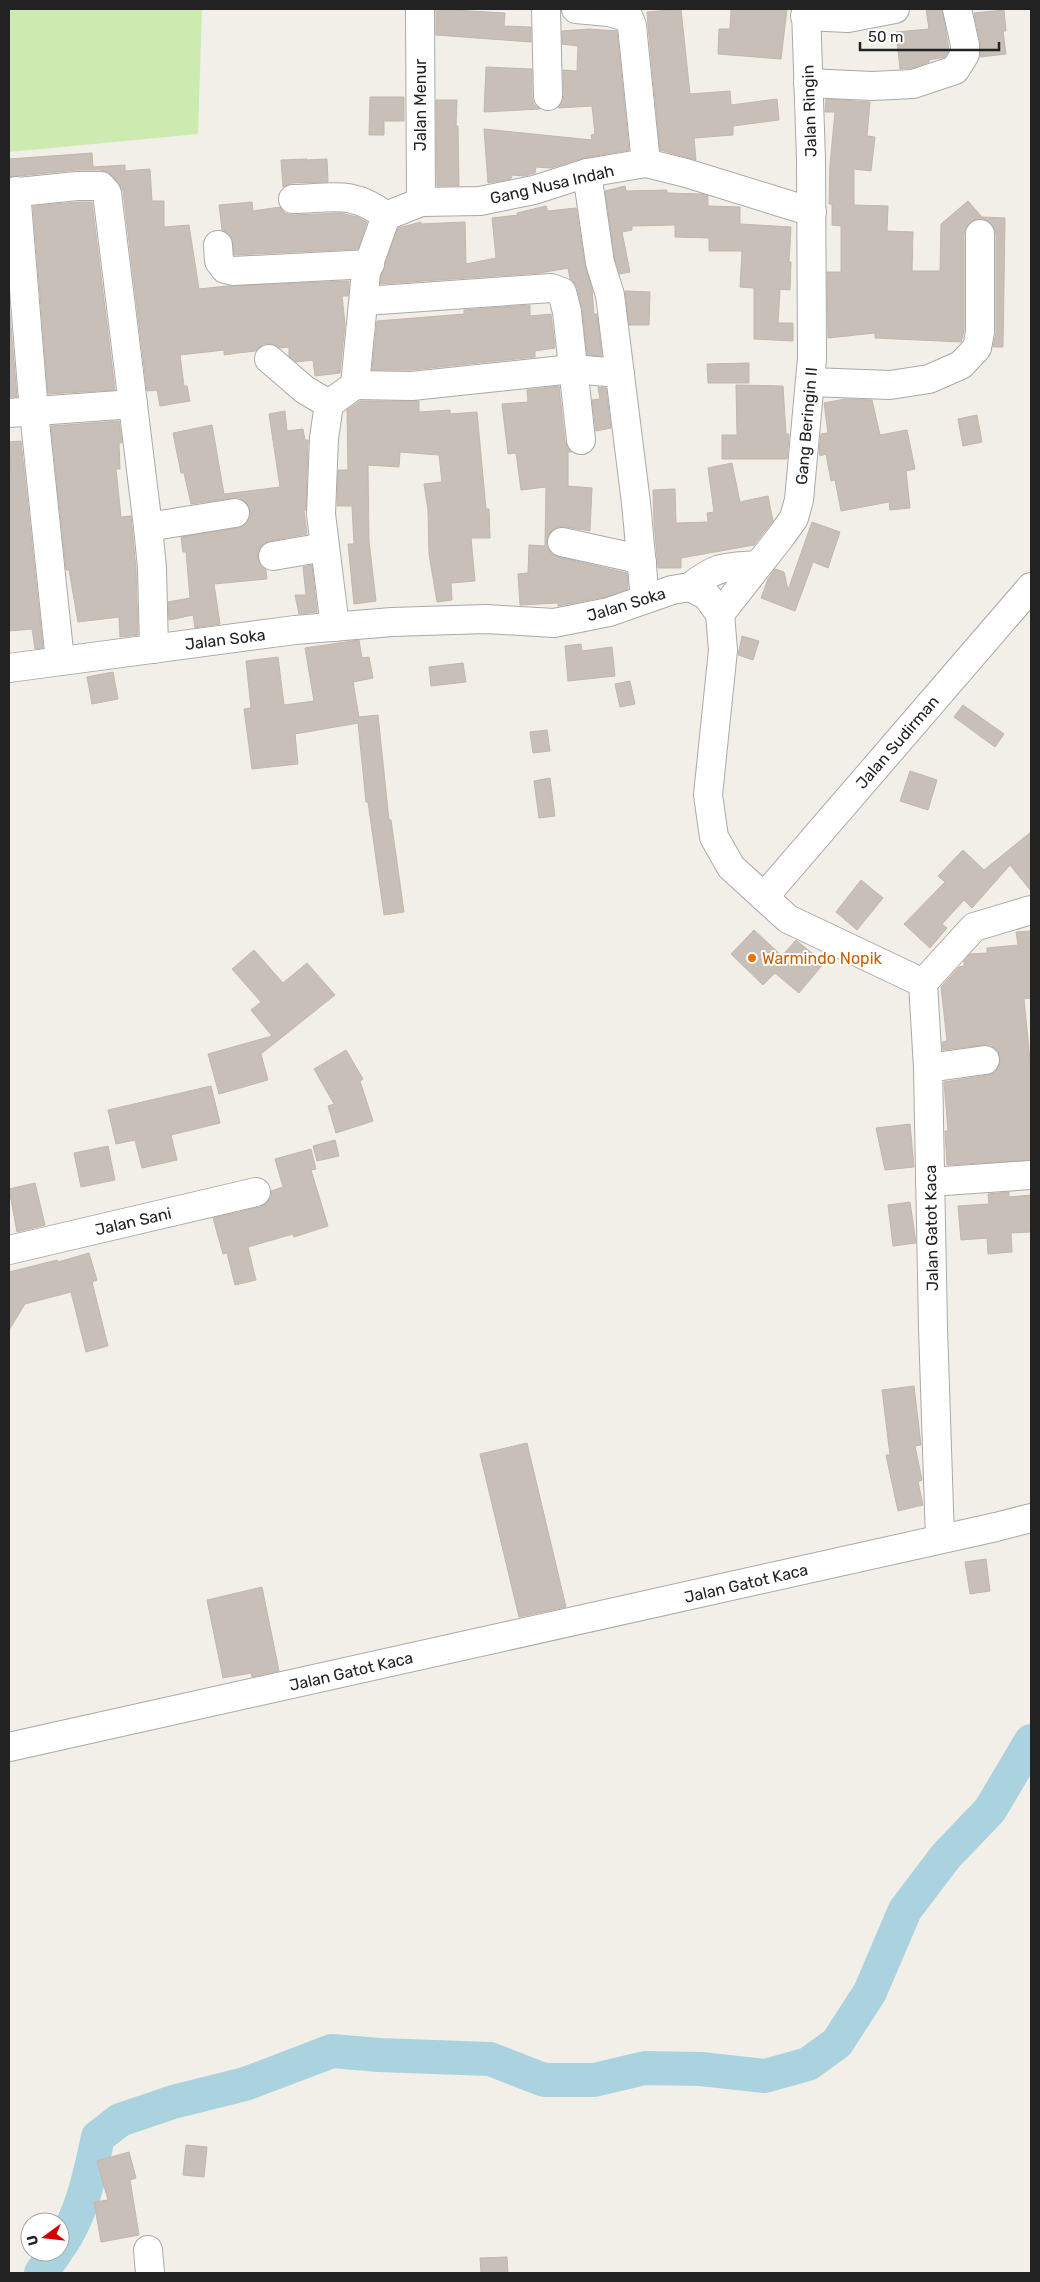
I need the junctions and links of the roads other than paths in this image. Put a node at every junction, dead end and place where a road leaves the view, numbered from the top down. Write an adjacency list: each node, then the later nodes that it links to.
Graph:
1 (420, 9): 13 (street, Jalan Menur)
2 (546, 9): 8 (street)
3 (576, 9): 9 (street)
4 (896, 9): 6 (street)
5 (956, 9): 7 (street)
6 (806, 12): 7 (street, Jalan Ringin)
7 (808, 84): 14 (street, Jalan Ringin)
8 (548, 96)
9 (646, 163): 10 (street, Gang Nusa Indah); 14 (street, Gang Nusa Indah)
10 (587, 173): 13 (street, Gang Nusa Indah); 22 (street)
11 (12, 192): 25 (street); 27 (street)
12 (293, 199): 15 (street)
13 (421, 202): 15 (street, Gang Nusa Indah)
14 (812, 212): 23 (street, Gang Beringin II)
15 (386, 216): 18 (street)
16 (980, 234): 23 (street)
17 (218, 246): 18 (street)
18 (370, 264): 19 (street)
19 (364, 300): 21 (street); 24 (street)
20 (269, 358): 26 (street)
21 (572, 369): 22 (street); 24 (street); 28 (street)
22 (620, 372): 34 (street)
23 (811, 382): 35 (street, Gang Beringin II)
24 (355, 386): 26 (street)
25 (133, 404): 27 (street); 30 (street)
26 (329, 404): 32 (street)
27 (21, 412): 42 (street)
28 (581, 440)
29 (235, 513): 30 (street)
30 (148, 527): 41 (street)
31 (562, 542): 34 (street)
32 (325, 547): 33 (street); 40 (street)
33 (273, 556)
34 (642, 562): 38 (street)
35 (757, 565): 36 (street); 39 (street, Gang Beringin II)
36 (690, 587): 38 (street, Jalan Soka); 39 (street)
37 (1031, 587): 44 (street, Jalan Sudirman)
38 (645, 599): 40 (street, Jalan Soka)
39 (720, 614): 44 (street)
40 (335, 627): 41 (street, Jalan Soka)
41 (154, 649): 42 (street, Jalan Soka)
42 (60, 661): 43 (street, Jalan Soka)
43 (9, 668)
44 (764, 897): 46 (street)
45 (1031, 910): 46 (street)
46 (923, 982): 48 (street, Jalan Gatot Kaca)
47 (985, 1060): 48 (street)
48 (928, 1068): 50 (street, Jalan Gatot Kaca)
49 (1031, 1175): 50 (street)
50 (930, 1182): 54 (street, Jalan Gatot Kaca)
51 (256, 1192): 52 (street, Jalan Sani)
52 (9, 1250)
53 (1031, 1518): 54 (street)
54 (940, 1539): 55 (street, Jalan Gatot Kaca)
55 (9, 1747)

